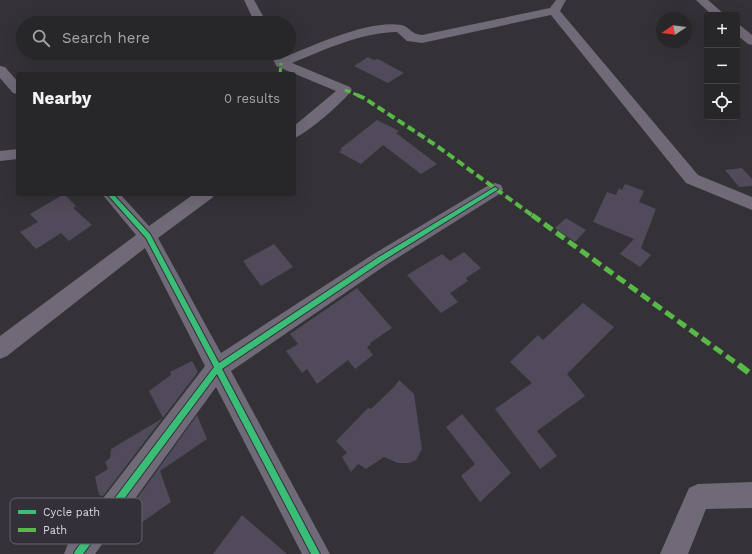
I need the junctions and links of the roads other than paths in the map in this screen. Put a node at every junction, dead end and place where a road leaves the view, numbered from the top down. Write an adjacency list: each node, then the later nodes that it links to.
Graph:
1 (249, 0): 5 (street)
2 (701, 0): 4 (street)
3 (558, 6): 8 (street); 18 (street)
4 (716, 12)
5 (258, 16)
6 (740, 31): 7 (street)
7 (752, 41)
8 (296, 53)
9 (283, 60): 12 (street)
10 (0, 70): 11 (street)
11 (16, 88)
12 (296, 132)
13 (16, 154): 14 (street)
14 (0, 156)
15 (495, 189): 21 (street)
16 (112, 196): 19 (street)
17 (203, 196): 19 (street)
18 (752, 204)
19 (148, 236): 20 (street); 21 (street)
20 (0, 348)
21 (218, 368): 23 (street); 26 (street)
22 (752, 496): 27 (street)
23 (120, 498)
24 (86, 544): 25 (street)
25 (78, 554)
26 (316, 554)
27 (674, 554)

